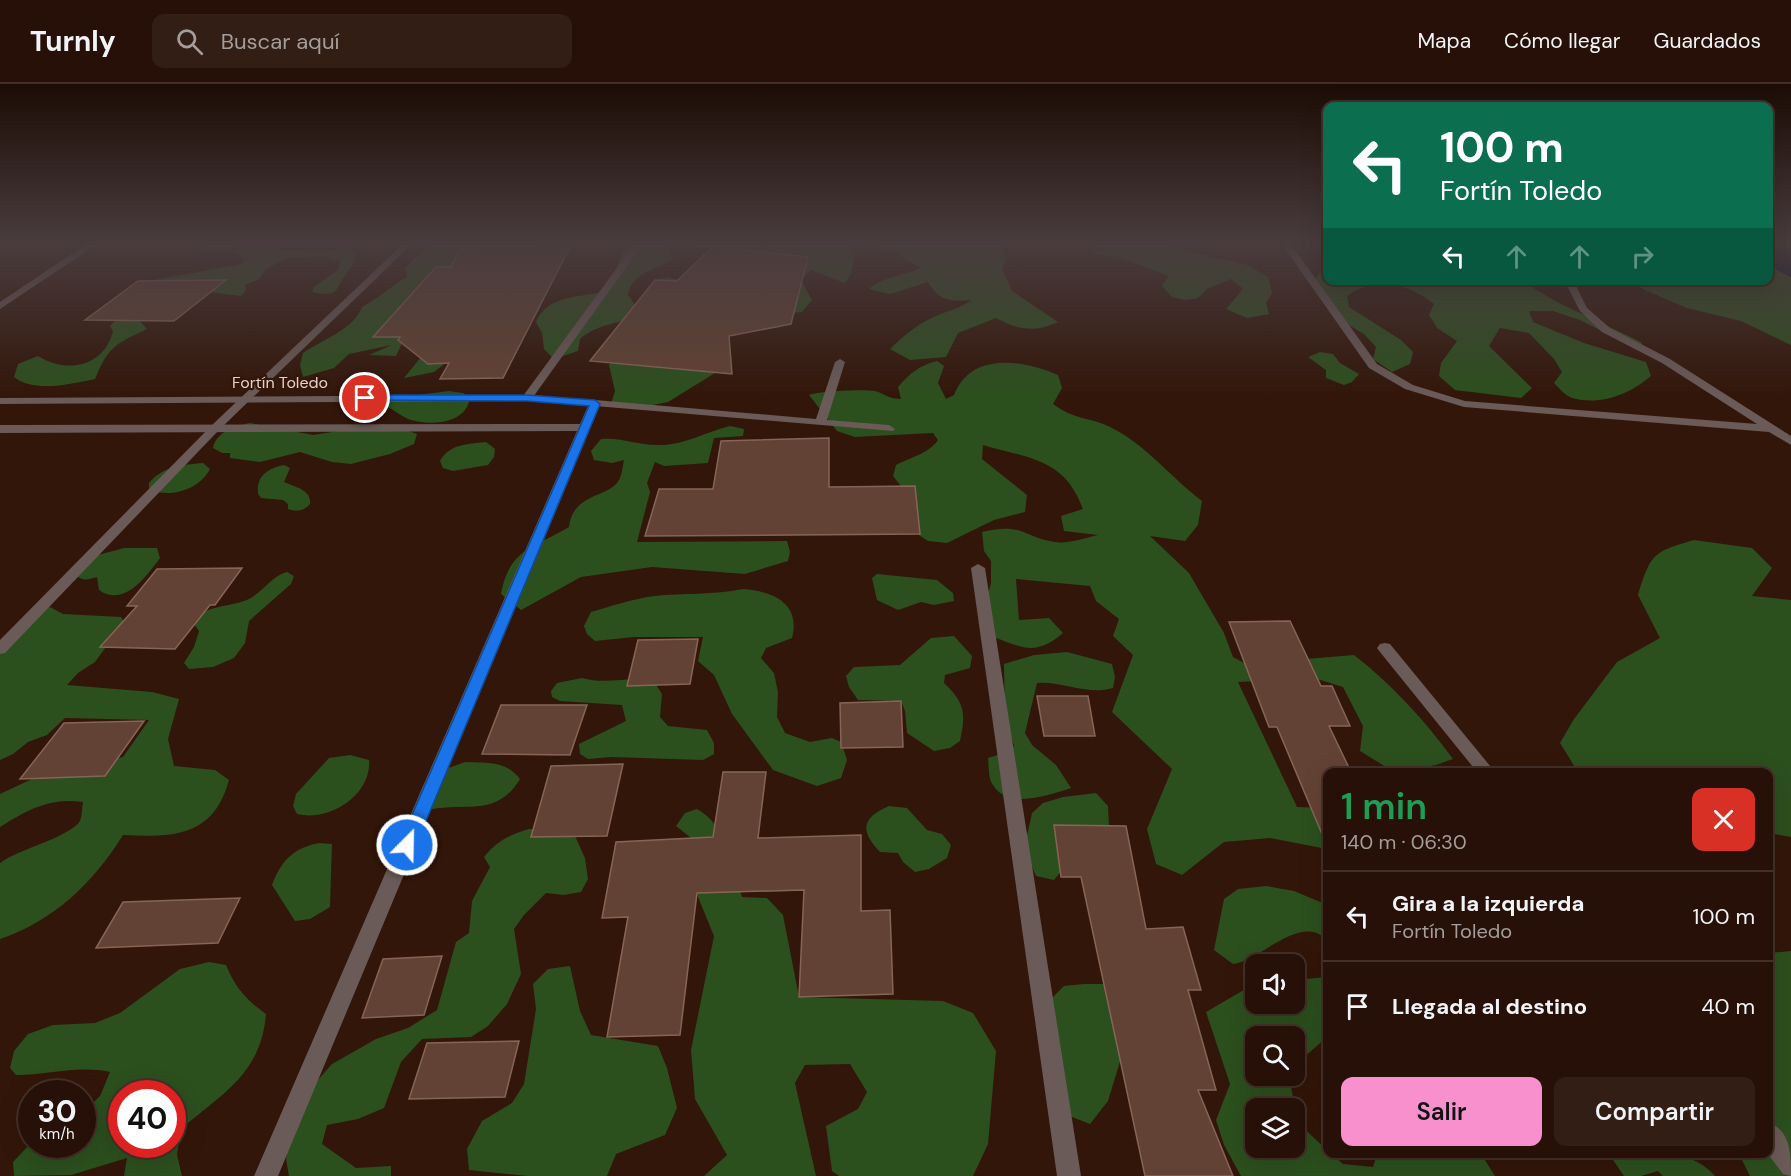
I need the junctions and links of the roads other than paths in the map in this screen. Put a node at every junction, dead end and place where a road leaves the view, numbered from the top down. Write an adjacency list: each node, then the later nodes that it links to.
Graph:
1 (18, 294): 6 (street)
2 (356, 294): 8 (street)
3 (603, 294): 9 (street)
4 (1321, 294): 17 (street)
5 (1575, 294): 17 (street)
6 (0, 306)
7 (840, 362): 12 (street)
8 (249, 398): 9 (street, Fortín Toledo); 10 (street, Fortín Toledo); 14 (street)
9 (527, 398): 11 (street, Fortín Toledo)
10 (0, 401)
11 (595, 404): 12 (street, Fortín Toledo); 13 (street)
12 (820, 423): 16 (street, Fortín Toledo)
13 (586, 427): 14 (street); 25 (street)
14 (215, 428): 15 (street); 21 (street)
15 (0, 429)
16 (889, 429)
17 (1772, 429): 18 (street)
18 (1791, 441)
19 (978, 568): 26 (street)
20 (1385, 648): 22 (street)
21 (0, 649)
22 (1484, 768)
23 (1773, 1140): 24 (street)
24 (1791, 1166)
25 (266, 1176)
26 (1069, 1176)

